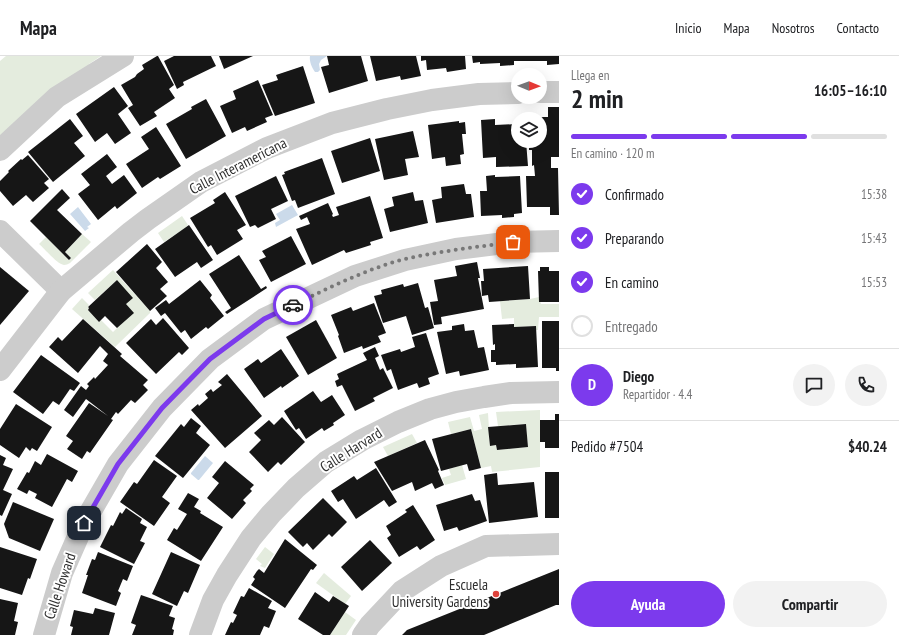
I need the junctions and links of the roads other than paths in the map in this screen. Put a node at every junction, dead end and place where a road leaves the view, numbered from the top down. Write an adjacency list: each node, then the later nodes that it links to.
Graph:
1 (123, 56): 5 (street)
2 (547, 92): 3 (street)
3 (559, 92)
4 (511, 93): 8 (street, Calle Interamericana)
5 (0, 150)
6 (0, 231): 8 (street)
7 (559, 241): 12 (street, Calle Howard)
8 (61, 291): 9 (street, Calle Interamericana)
9 (0, 370)
10 (559, 392): 13 (street, Calle Harvard)
11 (559, 544): 14 (street)
12 (44, 635)
13 (200, 635)
14 (363, 635)

